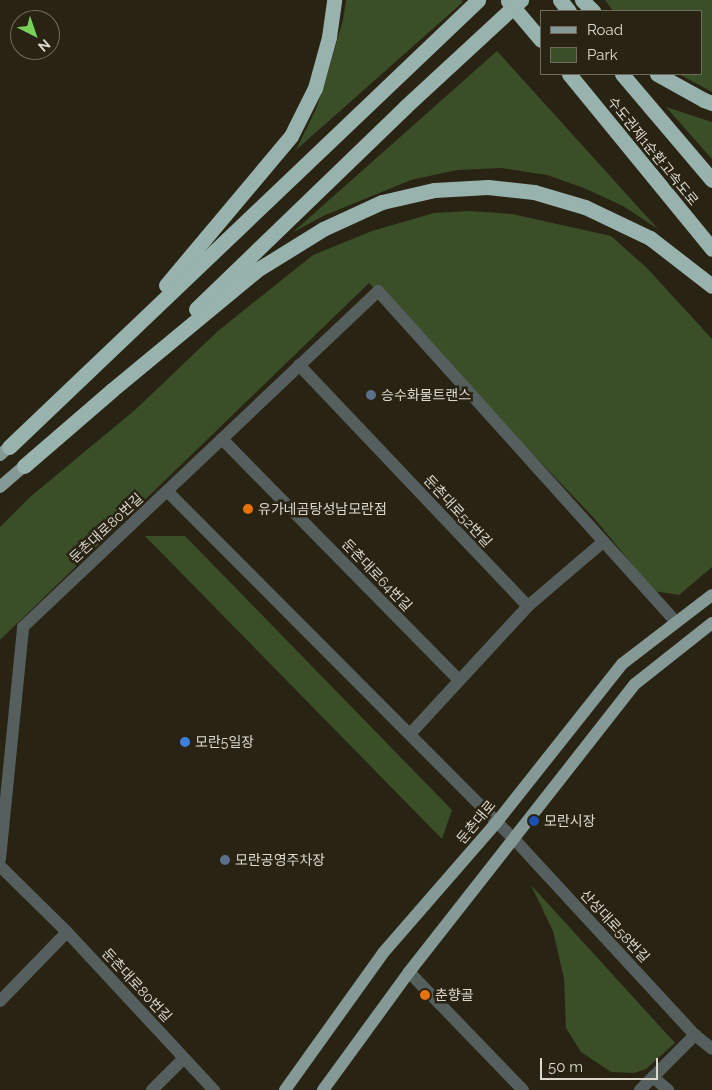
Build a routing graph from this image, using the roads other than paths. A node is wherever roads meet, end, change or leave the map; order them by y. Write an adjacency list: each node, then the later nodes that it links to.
1 (334, 0): 17 (highway)
2 (478, 0): 17 (highway)
3 (507, 0): 9 (highway)
4 (522, 0): 19 (highway)
5 (560, 0): 7 (highway)
6 (582, 0): 8 (highway)
7 (568, 10)
8 (592, 10)
9 (540, 39)
10 (570, 75): 15 (highway, 수도권제1순환고속도로)
11 (623, 75): 14 (highway, 수도권제1순환고속도로)
12 (659, 75): 13 (highway)
13 (712, 102)
14 (712, 180)
15 (712, 248)
16 (712, 286): 19 (highway)
17 (103, 360): 21 (highway)
18 (299, 365): 20 (street, 둔촌대로80번길); 25 (street, 둔촌대로80번길); 27 (street, 둔촌대로52번길)
19 (112, 390): 22 (highway)
20 (222, 439): 24 (street, 둔촌대로80번길); 30 (street, 둔촌대로64번길)
21 (5, 451)
22 (24, 466): 23 (main road)
23 (0, 487)
24 (168, 491): 31 (street); 34 (street, 둔촌대로80번길)
25 (603, 542): 27 (street); 28 (street)
26 (712, 595): 28 (main road, 둔촌대로)
27 (528, 606): 30 (street)
28 (676, 622): 32 (main road, 둔촌대로)
29 (712, 623): 33 (main road)
30 (459, 680): 31 (street)
31 (410, 734): 32 (street)
32 (496, 823): 33 (street, 산성대로58번길); 46 (main road, 둔촌대로)
33 (514, 839): 37 (main road); 39 (street, 산성대로58번길)
34 (0, 859)
35 (0, 866): 36 (street, 둔촌대로80번길)
36 (67, 932): 38 (street); 41 (street, 둔촌대로80번길)
37 (409, 972): 43 (street); 47 (main road)
38 (0, 1001)
39 (695, 1035): 40 (street, 산성대로58번길); 42 (street)
40 (712, 1049)
41 (184, 1058): 44 (street); 45 (street, 둔촌대로80번길)
42 (653, 1078): 48 (street); 49 (street)
43 (517, 1088)
44 (152, 1090)
45 (214, 1090)
46 (285, 1090)
47 (323, 1090)
48 (640, 1090)
49 (668, 1090)

